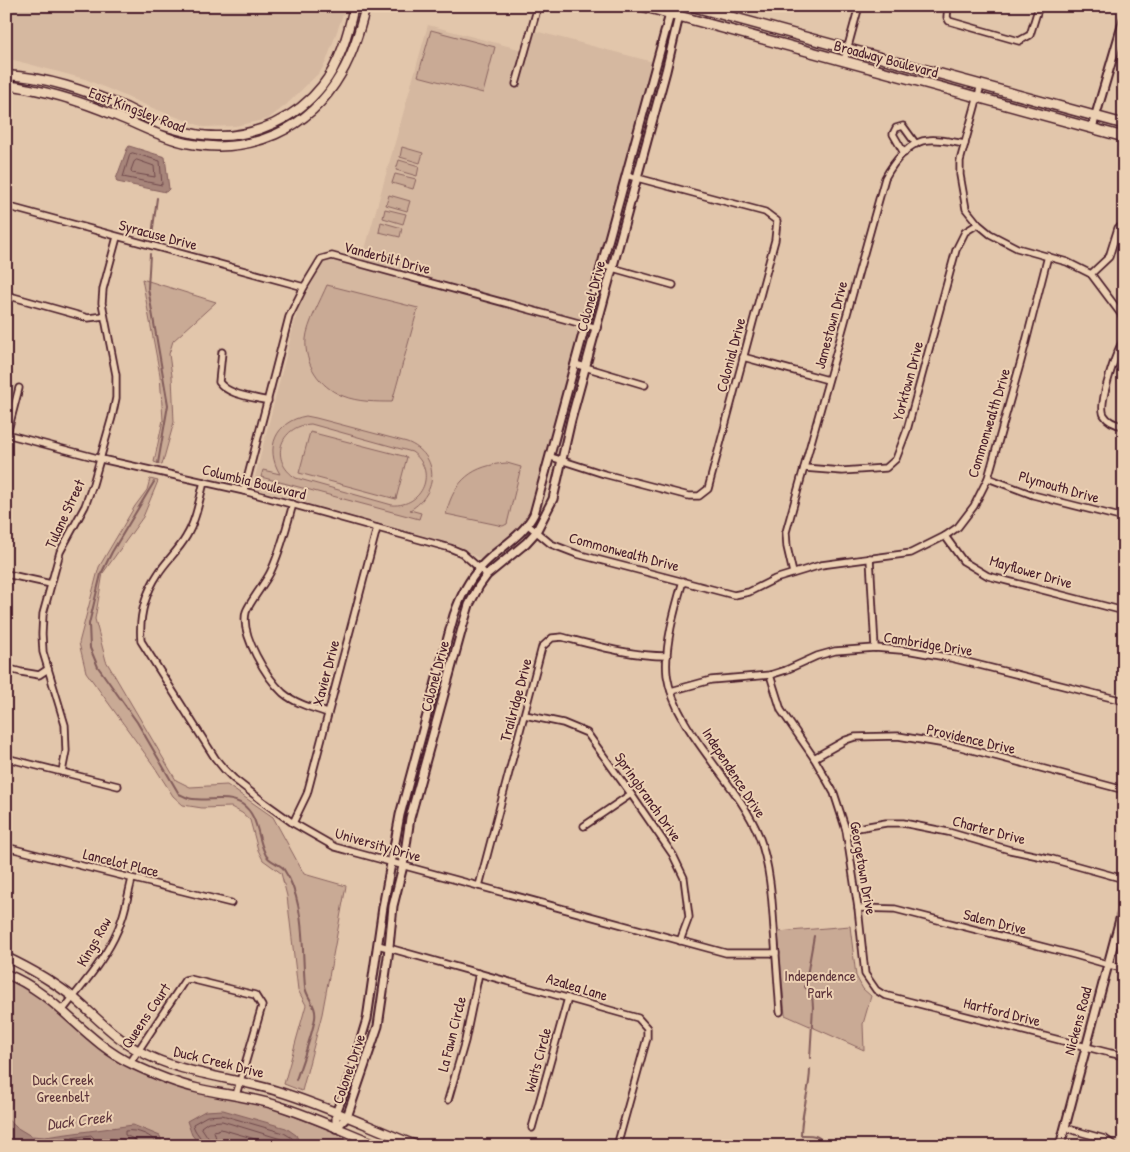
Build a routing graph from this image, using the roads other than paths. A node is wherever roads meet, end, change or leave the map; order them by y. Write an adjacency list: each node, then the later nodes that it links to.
1 (354, 6): 16 (main road, East Kingsley Road)
2 (366, 6): 18 (main road, East Kingsley Road)
3 (538, 6): 17 (street)
4 (642, 6): 9 (main road, Broadway Boulevard)
5 (691, 6): 12 (main road, Broadway Boulevard)
6 (859, 6): 14 (street)
7 (948, 6): 8 (street)
8 (1038, 6)
9 (675, 9): 10 (main road, Broadway Boulevard); 28 (street, Colonel Drive)
10 (679, 16): 13 (main road, Broadway Boulevard); 29 (street, Colonel Drive)
11 (1124, 19): 21 (street)
12 (762, 26): 13 (main road); 14 (main road, Broadway Boulevard)
13 (758, 38): 15 (main road, Broadway Boulevard)
14 (847, 49): 15 (street); 19 (main road, Broadway Boulevard)
15 (844, 61): 20 (main road, Broadway Boulevard)
16 (6, 75)
17 (516, 84)
18 (6, 85)
19 (981, 85): 20 (street); 21 (main road, Broadway Boulevard)
20 (978, 98): 23 (main road, Broadway Boulevard); 26 (street)
21 (1095, 116): 22 (main road, Broadway Boulevard); 23 (street)
22 (1124, 124)
23 (1092, 128): 24 (main road, Broadway Boulevard)
24 (1124, 137)
25 (916, 144): 26 (street, Jamestown Drive); 27 (street, Jamestown Drive); 27 (street)
26 (965, 144): 31 (street)
27 (904, 153): 50 (street, Jamestown Drive)
28 (626, 175): 29 (street, Colonial Drive); 35 (street, Colonel Drive)
29 (636, 178): 36 (street, Colonel Drive); 47 (street, Colonial Drive)
30 (6, 206): 33 (street, Syracuse Drive)
31 (978, 224): 34 (street); 59 (street, Yorktown Drive)
32 (1118, 228): 37 (street)
33 (117, 237): 39 (street, Syracuse Drive); 41 (street, Tulane Street)
34 (1048, 256): 37 (street); 60 (street, Commonwealth Drive)
35 (602, 265): 36 (street); 43 (street, Colonel Drive)
36 (613, 268): 38 (street); 44 (street, Colonel Drive)
37 (1091, 274): 42 (street)
38 (673, 285)
39 (304, 287): 43 (street, Vanderbilt Drive); 53 (street, Vanderbilt Drive)
40 (6, 296): 41 (street)
41 (104, 316): 57 (street, Tulane Street)
42 (1124, 318)
43 (585, 324): 44 (street, Vanderbilt Drive); 48 (street, Colonel Drive)
44 (597, 328): 49 (street, Colonel Drive)
45 (1124, 340): 54 (street)
46 (222, 352): 53 (street)
47 (744, 357): 50 (street); 58 (street, Colonial Drive)
48 (575, 364): 49 (street); 56 (street, Colonel Drive)
49 (586, 367): 51 (street); 58 (street, Colonel Drive)
50 (828, 380): 59 (street, Jamestown Drive)
51 (645, 385)
52 (19, 388): 55 (street)
53 (268, 401): 62 (street, Vanderbilt Drive)
54 (1124, 426)
55 (6, 434): 57 (street, Columbia Boulevard)
56 (551, 457): 58 (street, Colonial Drive); 65 (street, Colonel Drive)
57 (101, 459): 61 (street, Columbia Boulevard); 75 (street, Tulane Street)
58 (563, 460): 67 (street, Colonel Drive)
59 (804, 468): 71 (street, Jamestown Drive)
60 (988, 478): 64 (street, Plymouth Drive); 68 (street, Commonwealth Drive)
61 (204, 482): 62 (street, Columbia Boulevard); 92 (street, University Drive)
62 (244, 491): 63 (street, Columbia Boulevard)
63 (293, 504): 66 (street, Columbia Boulevard); 84 (street)
64 (1124, 518)
65 (528, 526): 67 (street, Commonwealth Drive); 70 (street, Colonel Drive)
66 (377, 528): 70 (street, Columbia Boulevard); 84 (street, Xavier Drive)
67 (536, 532): 73 (street, Colonel Drive); 74 (street, Commonwealth Drive)
68 (945, 536): 69 (street, Commonwealth Drive); 76 (street, Mayflower Drive)
69 (870, 558): 71 (street, Commonwealth Drive); 77 (street)
70 (480, 568): 73 (street, Columbia Boulevard); 96 (street, Colonel Drive)
71 (793, 573): 74 (street, Commonwealth Drive)
72 (6, 574): 75 (street)
73 (487, 575): 97 (street, Colonel Drive)
74 (683, 581): 78 (street, Independence Drive)
75 (51, 584): 80 (street, Tulane Street)
76 (1124, 611)
77 (875, 648): 81 (street, Cambridge Drive); 83 (street, Cambridge Drive)
78 (667, 656): 82 (street, Independence Drive); 85 (street, Trailridge Drive)
79 (6, 668): 80 (street)
80 (48, 669): 88 (street, Tulane Street)
81 (770, 674): 82 (street, Cambridge Drive); 87 (street, Georgetown Drive)
82 (671, 692): 107 (street, Independence Drive)
83 (1124, 701)
84 (328, 713): 92 (street, Xavier Drive)
85 (525, 715): 91 (street, Springbranch Drive); 100 (street, Trailridge Drive)
86 (6, 758): 88 (street)
87 (814, 758): 90 (street, Providence Drive); 94 (street, Georgetown Drive)
88 (62, 772): 89 (street)
89 (118, 786)
90 (1124, 790)
91 (631, 794): 93 (street); 104 (street, Springbranch Drive)
92 (293, 823): 96 (street, University Drive)
93 (584, 826)
94 (846, 830): 99 (street, Charter Drive); 103 (street, Georgetown Drive)
95 (6, 847): 98 (street, Lancelot Place)
96 (391, 863): 97 (street, University Drive); 105 (street, Colonel Drive)
97 (403, 866): 100 (street, University Drive); 106 (street, Colonel Drive)
98 (132, 879): 101 (street, Lancelot Place); 114 (street, Kings Row)
99 (1124, 880)
100 (479, 886): 104 (street, University Drive)
101 (231, 903)
102 (1124, 904): 109 (street, Nickens Road)
103 (858, 908): 109 (street, Salem Drive); 113 (street, Georgetown Drive)
104 (680, 941): 107 (street, University Drive)
105 (378, 945): 106 (street, Azalea Lane); 125 (street, Colonel Drive)
106 (389, 948): 111 (street, Azalea Lane); 126 (street, Colonel Drive)
107 (776, 953): 117 (street, Independence Drive)
108 (6, 957): 114 (main road, Duck Creek Drive)
109 (1108, 964): 110 (street, Salem Drive); 118 (street, Nickens Road)
110 (1124, 970)
111 (479, 973): 115 (street, Azalea Lane); 124 (street, La Fawn Circle)
112 (6, 974): 116 (main road, Duck Creek Drive)
113 (876, 990): 118 (street, Hartford Drive)
114 (73, 997): 116 (street, Kings Row); 119 (main road, Duck Creek Drive)
115 (568, 998): 128 (street, Waits Circle); 132 (street, Azalea Lane)
116 (63, 1010): 121 (main road, Duck Creek Drive)
117 (780, 1012)
118 (1086, 1047): 120 (street, Hartford Drive); 129 (street, Nickens Road)
119 (138, 1050): 121 (street, Queens Court); 122 (main road, Duck Creek Drive); 122 (street, Queens Court)
120 (1124, 1056)
121 (130, 1063): 123 (main road, Duck Creek Drive)
122 (240, 1080): 123 (street, Queens Court); 125 (main road, Duck Creek Drive)
123 (236, 1095): 127 (main road, Duck Creek Drive)
124 (448, 1100)
125 (336, 1113): 126 (main road, Duck Creek Drive); 127 (street, Colonel Drive)
126 (347, 1116): 127 (street, Colonel Drive); 131 (main road, Duck Creek Drive)
127 (336, 1128): 130 (main road, Duck Creek Drive)
128 (532, 1128)
129 (1065, 1128): 133 (street, Nickens Road); 134 (street)
130 (381, 1146)
131 (418, 1146)
132 (617, 1146)
133 (1060, 1146)
134 (1115, 1146)

